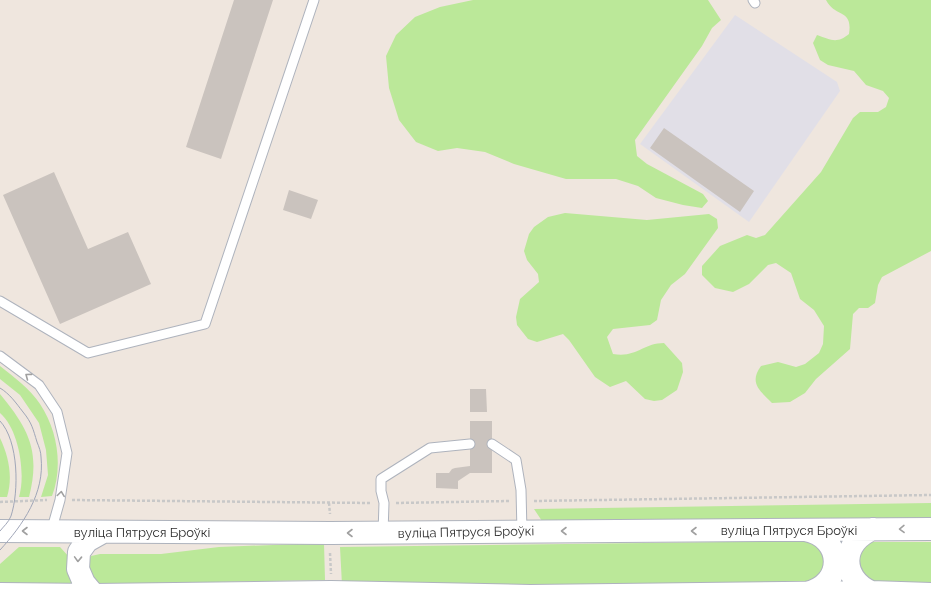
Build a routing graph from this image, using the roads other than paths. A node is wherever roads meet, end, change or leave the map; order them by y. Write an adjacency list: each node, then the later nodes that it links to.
1 (314, 0): 2 (lane)
2 (0, 301)
3 (0, 356): 10 (lane, one-way to 3)
4 (470, 444): 13 (lane)
5 (492, 444): 12 (lane)
6 (931, 529): 8 (main road, вуліца Пятруся Броўкі, one-way to 8)
7 (805, 530): 8 (main road, вуліца Пятруся Броўкі); 12 (main road, вуліца Пятруся Броўкі, one-way to 12); 15 (main road)
8 (873, 530): 14 (main road)
9 (0, 531): 10 (main road, вуліца Пятруся Броўкі, one-way to 9)
10 (51, 532): 11 (main road, вуліца Пятруся Броўкі)
11 (103, 532): 13 (main road, вуліца Пятруся Броўкі, one-way to 11); 18 (main road, one-way to 18)
12 (522, 532): 13 (main road, вуліца Пятруся Броўкі)
13 (383, 533)
14 (871, 592): 15 (main road); 17 (main road)
15 (805, 593): 19 (main road)
16 (0, 594): 18 (main road)
17 (931, 594)
18 (94, 595): 19 (main road)
19 (376, 595)

